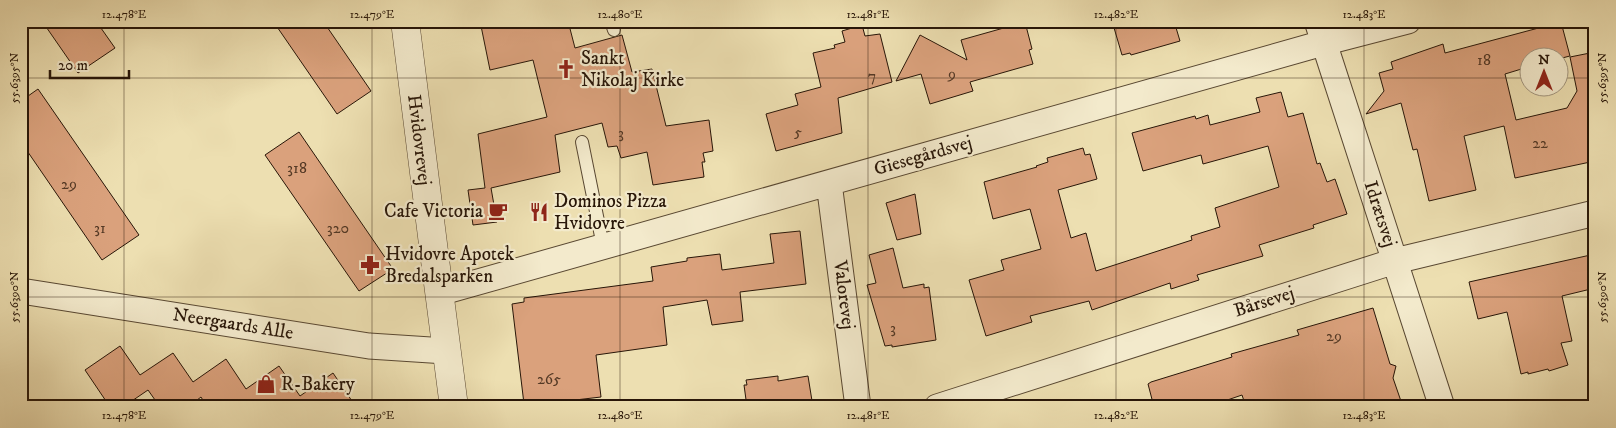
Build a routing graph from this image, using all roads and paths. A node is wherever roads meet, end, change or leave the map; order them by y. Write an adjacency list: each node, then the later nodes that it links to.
1 (406, 21): 10 (street, Hvidovrevej)
2 (1408, 21): 3 (street, Giesegårdsvej)
3 (1320, 32): 5 (street, Giesegårdsvej); 8 (street, Idrætsvej)
4 (582, 142): 7 (lane)
5 (829, 183): 7 (street, Giesegårdsvej); 13 (street, Valorevej)
6 (1595, 213): 8 (street, Bårsevej)
7 (603, 246): 10 (street, Giesegårdsvej)
8 (1395, 261): 14 (street, Bårsevej); 15 (street, Idrætsvej)
9 (21, 290): 11 (street, Neergaards Alle)
10 (439, 293): 11 (street, Hvidovrevej)
11 (446, 350): 12 (street, Hvidovrevej)
12 (454, 407)
13 (858, 407)
14 (938, 407)
15 (1442, 407)

